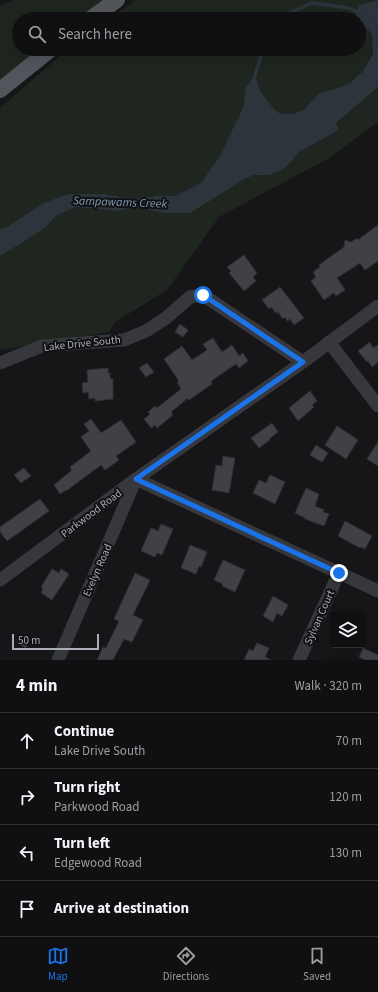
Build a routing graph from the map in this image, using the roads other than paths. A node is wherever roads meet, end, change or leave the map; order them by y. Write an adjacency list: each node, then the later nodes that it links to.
1 (117, 0): 2 (main road)
2 (100, 12)
3 (41, 56): 4 (main road)
4 (0, 90)
5 (378, 306): 6 (street, Parkwood Road)
6 (329, 342): 7 (street, Parkwood Road); 9 (street)
7 (303, 362): 8 (street, Lake Drive South); 10 (street, Parkwood Road)
8 (0, 363)
9 (378, 406)
10 (136, 479): 11 (street); 12 (street, Parkwood Road); 14 (street, Evelyn Road)
11 (339, 573): 13 (street); 15 (street, Sylvan Court)
12 (0, 580)
13 (378, 591)
14 (58, 660)
15 (299, 660)

